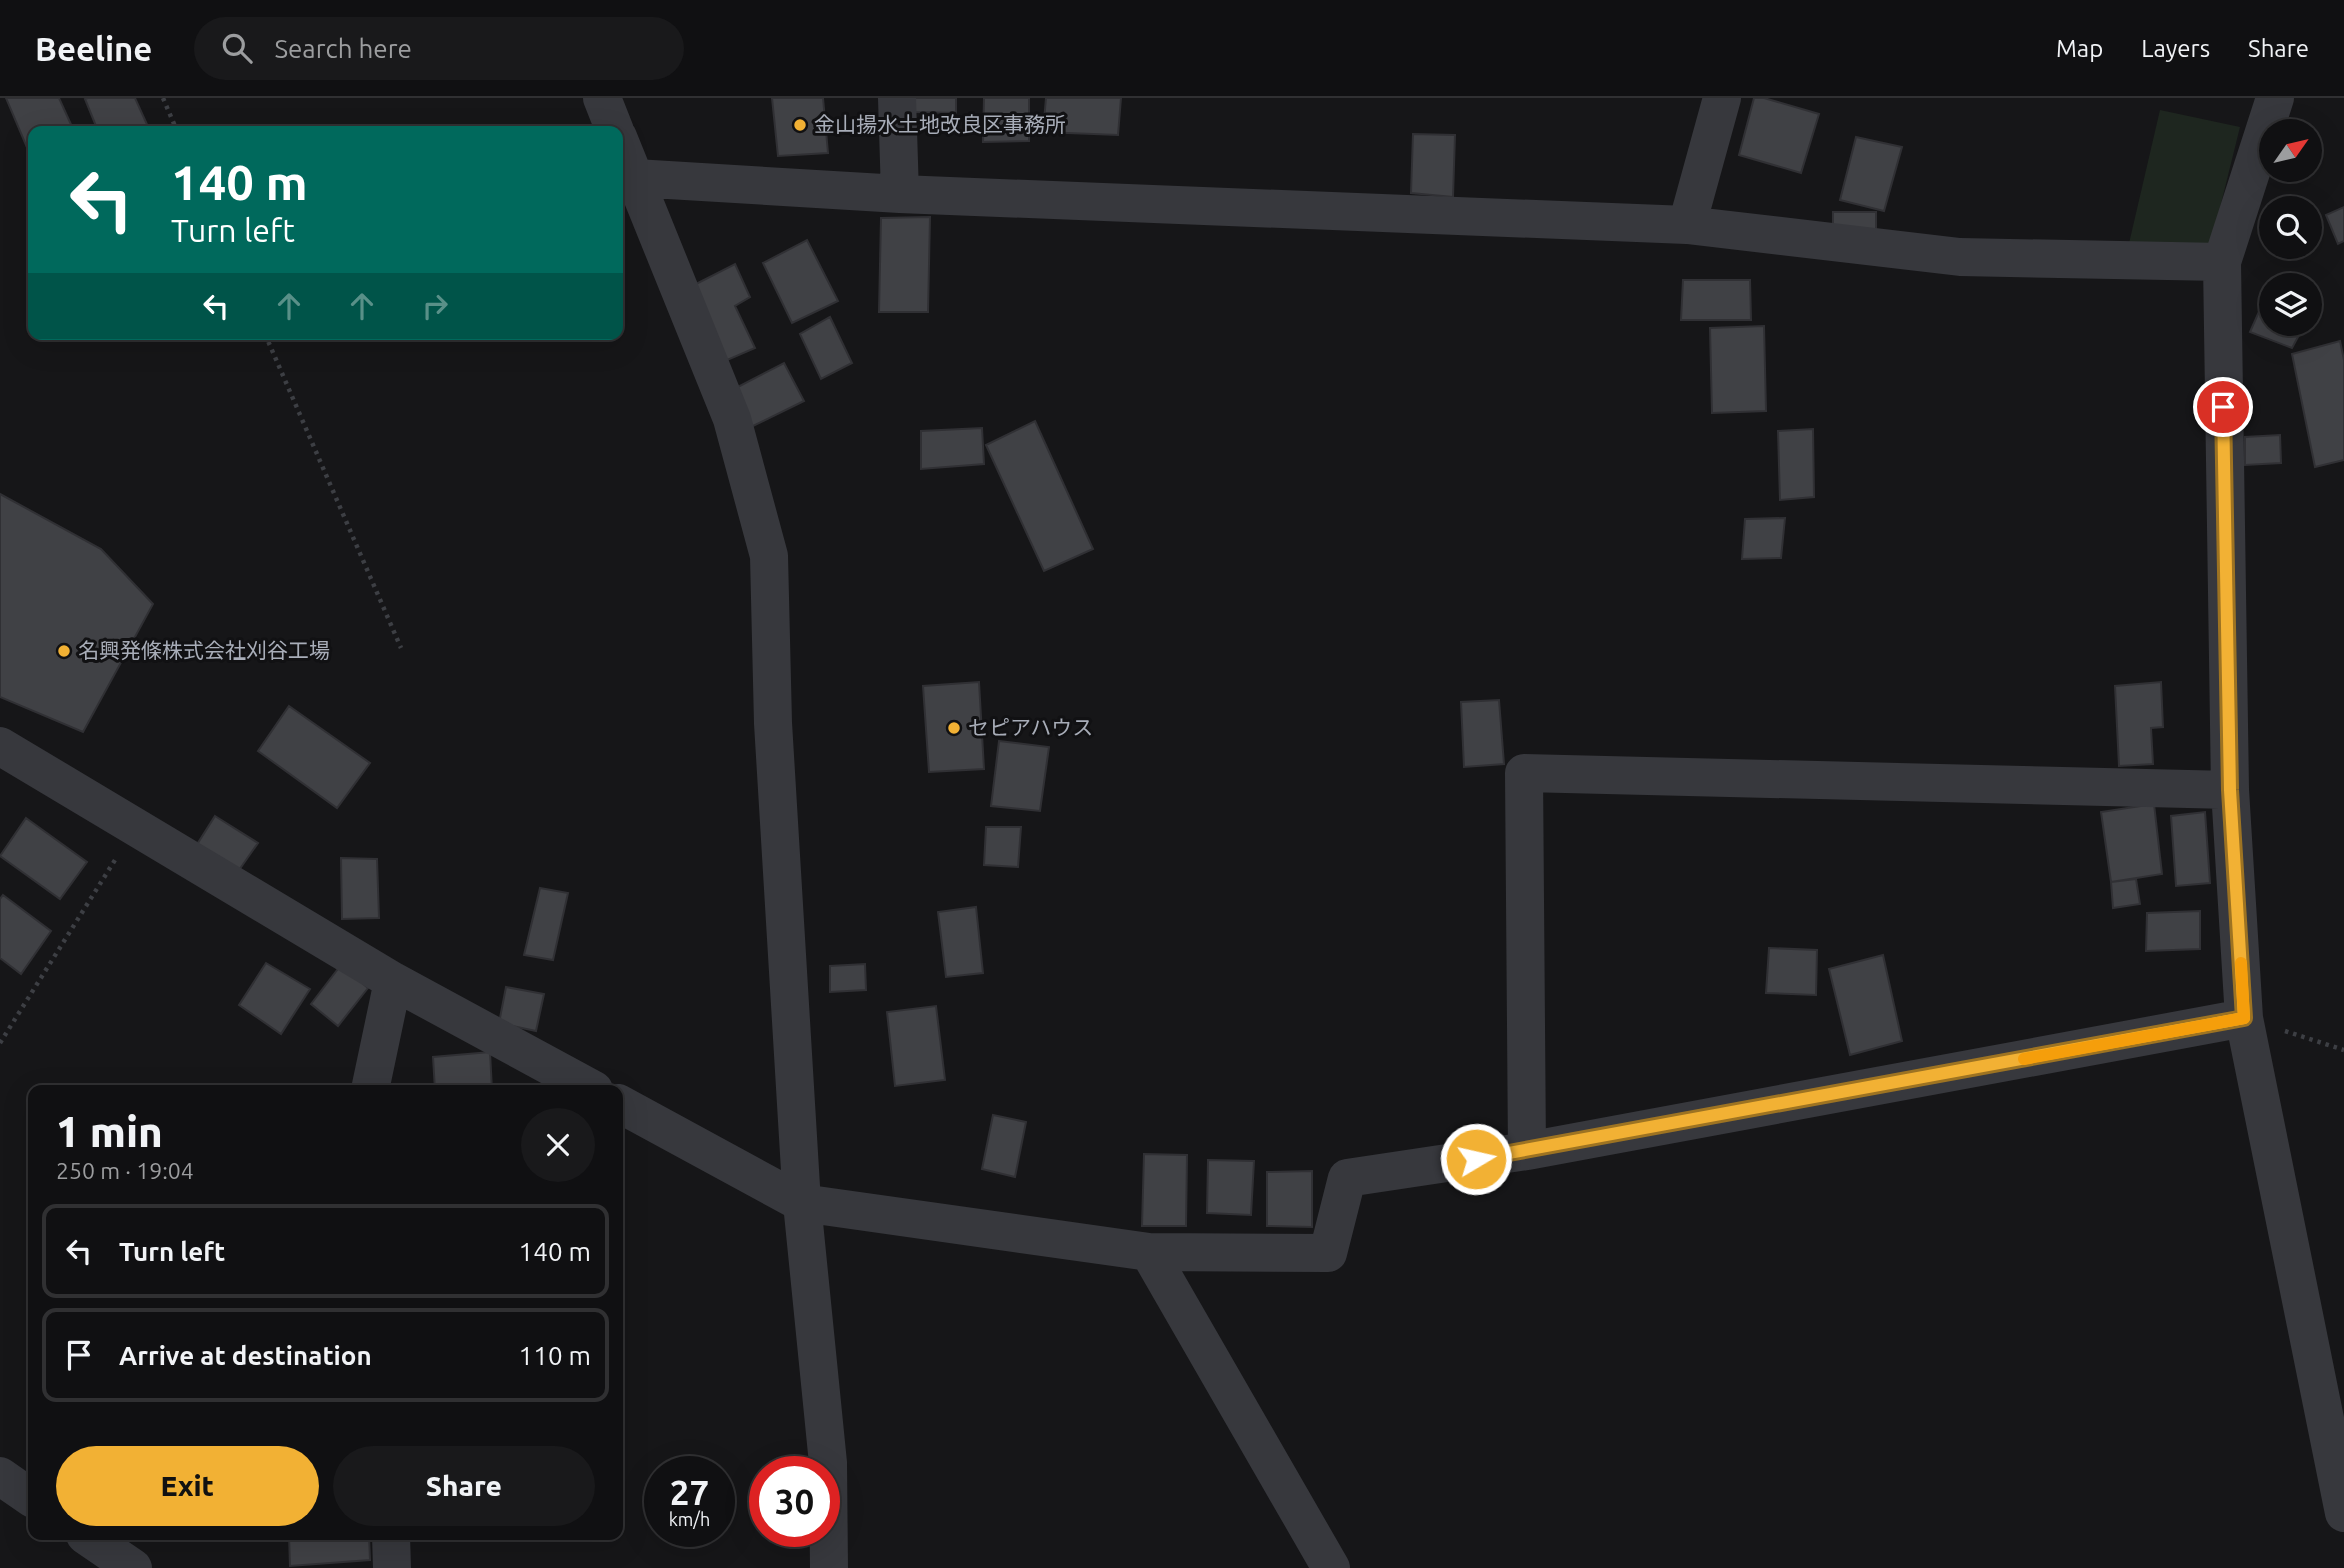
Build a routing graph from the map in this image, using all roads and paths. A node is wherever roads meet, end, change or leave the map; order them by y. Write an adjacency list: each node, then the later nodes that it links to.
1 (163, 98): 6 (path)
2 (602, 98): 7 (street)
3 (897, 98): 10 (street)
4 (1721, 98): 11 (street)
5 (2274, 98): 12 (street)
6 (175, 126)
7 (613, 126)
8 (623, 149): 9 (street)
9 (635, 178): 10 (street); 26 (street)
10 (900, 194): 11 (street)
11 (1687, 225): 12 (street)
12 (2222, 262): 16 (street)
13 (268, 340): 14 (path)
14 (401, 648)
15 (0, 746): 17 (street)
16 (2230, 790): 19 (street); 25 (street)
17 (135, 827): 18 (street); 20 (path)
18 (393, 981): 22 (street); 23 (street)
19 (2244, 1018): 21 (path); 25 (street); 30 (street)
20 (0, 1043)
21 (2344, 1050)
22 (371, 1085)
23 (585, 1085)
24 (623, 1106): 26 (street)
25 (1527, 1151): 27 (street)
26 (802, 1203): 27 (street); 35 (street)
27 (1149, 1252): 36 (street)
28 (0, 1476): 29 (street)
29 (28, 1496)
30 (2344, 1513)
31 (92, 1540): 33 (street)
32 (391, 1540): 34 (street)
33 (133, 1568)
34 (392, 1568)
35 (829, 1568)
36 (1331, 1568)

